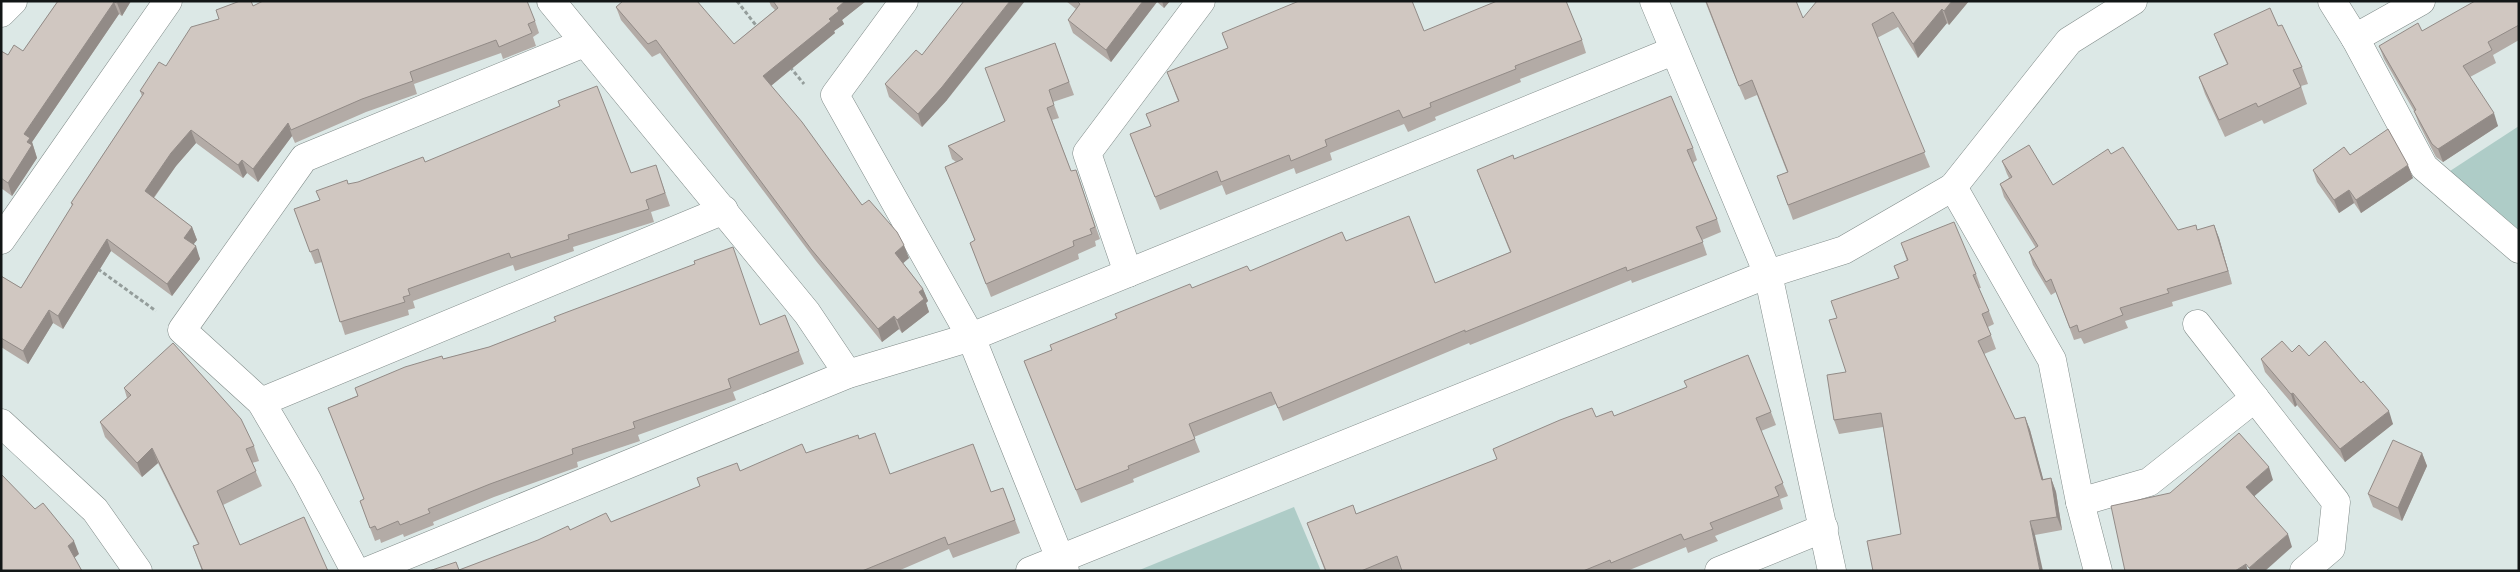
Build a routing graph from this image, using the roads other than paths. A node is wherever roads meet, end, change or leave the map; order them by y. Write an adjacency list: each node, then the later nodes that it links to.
1 (13, 1): 10 (street)
2 (168, 1): 16 (street)
3 (550, 1): 12 (street)
4 (904, 1): 21 (street)
5 (1202, 1): 18 (street)
6 (1654, 1): 13 (street)
7 (2133, 1): 14 (street)
8 (2332, 1): 11 (street)
9 (2421, 1): 11 (street)
10 (1, 13)
11 (2355, 38): 17 (street)
12 (584, 43): 15 (street); 24 (street)
13 (1673, 51): 18 (street); 19 (street)
14 (1953, 187): 19 (street); 26 (street)
15 (724, 210): 22 (street); 24 (street)
16 (1, 240)
17 (2519, 250)
18 (1128, 273): 21 (street)
19 (1768, 274): 27 (street); 28 (street)
20 (2197, 324): 23 (street)
21 (970, 337): 22 (street); 28 (street)
22 (848, 374): 31 (street)
23 (2255, 398): 26 (street); 36 (street)
24 (261, 402): 30 (street)
25 (1, 423): 29 (street)
26 (2080, 502): 35 (street)
27 (1824, 528): 33 (street); 34 (street)
28 (1062, 565): 32 (street)
29 (138, 571)
30 (355, 571)
31 (368, 571)
32 (1030, 571)
33 (1719, 571)
34 (1832, 571)
35 (2098, 571)
36 (2304, 571)

